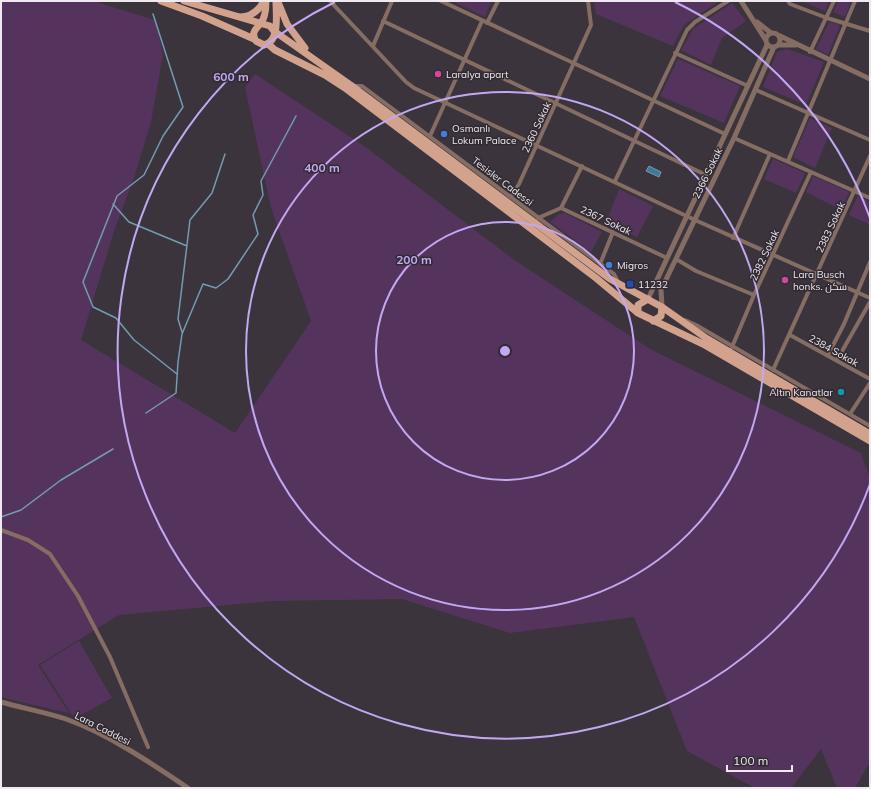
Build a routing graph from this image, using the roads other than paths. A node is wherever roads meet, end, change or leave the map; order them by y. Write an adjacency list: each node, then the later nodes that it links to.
1 (161, 1): 28 (main road)
2 (184, 1): 15 (main road)
3 (265, 1): 16 (main road); 23 (main road)
4 (277, 1): 24 (main road); 40 (main road)
5 (330, 1): 33 (street)
6 (392, 1): 19 (street)
7 (441, 1): 18 (street)
8 (498, 1): 21 (street)
9 (588, 1): 39 (street, 2360 Sokak)
10 (728, 1): 36 (street)
11 (741, 1): 20 (street)
12 (788, 1): 17 (street)
13 (834, 1): 17 (street)
14 (854, 1): 22 (street)
15 (201, 4): 16 (main road)
16 (238, 16): 23 (main road)
17 (827, 18): 22 (street); 35 (street)
18 (482, 20): 21 (street); 37 (street)
19 (383, 21): 33 (street); 37 (street)
20 (754, 21): 26 (street); 29 (street)
21 (487, 23): 39 (street)
22 (845, 23): 25 (street); 38 (street)
23 (260, 24): 24 (main road); 28 (main road)
24 (274, 31): 30 (main road); 40 (main road)
25 (870, 31)
26 (771, 33): 27 (street); 29 (street)
27 (778, 35): 31 (street); 34 (street)
28 (254, 39): 30 (main road)
29 (765, 39): 32 (street)
30 (268, 44): 84 (main road)
31 (797, 44): 34 (street); 35 (street)
32 (767, 45): 34 (street); 43 (street, 2366 Sokak)
33 (372, 46): 46 (street)
34 (776, 46): 44 (street, 2366 Sokak)
35 (810, 52): 38 (street)
36 (675, 53): 43 (street); 45 (street)
37 (463, 60): 46 (street); 47 (street)
38 (830, 61): 41 (street); 48 (street)
39 (574, 63): 45 (street); 47 (street, 2360 Sokak)
40 (327, 68): 42 (main road)
41 (870, 79)
42 (352, 86): 50 (street, Tesisler Cadessi); 77 (main road)
43 (748, 86): 49 (street, 2366 Sokak)
44 (756, 90): 48 (street); 51 (street, 2366 Sokak)
45 (653, 100): 49 (street); 53 (street)
46 (444, 101): 50 (street); 54 (street)
47 (555, 104): 53 (street); 54 (street, 2360 Sokak)
48 (808, 113): 52 (street); 57 (street)
49 (725, 134): 60 (street, 2366 Sokak)
50 (430, 136): 63 (street, Tesisler Cadessi)
51 (734, 138): 55 (street); 68 (street, 2366 Sokak)
52 (870, 140)
53 (634, 141): 60 (street); 61 (street)
54 (536, 144): 58 (street); 63 (street, 2360 Sokak)
55 (770, 154): 57 (street); 70 (street)
56 (870, 156): 62 (street, 2383 Sokak)
57 (788, 161): 59 (street)
58 (582, 166): 61 (street); 65 (street)
59 (811, 172): 62 (street); 71 (street, 2382 Sokak)
60 (706, 175): 66 (street, 2366 Sokak)
61 (615, 181): 66 (street)
62 (855, 191): 64 (street); 76 (street, 2383 Sokak)
63 (511, 197): 67 (street, Tesisler Cadessi)
64 (870, 198)
65 (561, 208): 67 (street); 69 (street, 2367 Sokak)
66 (687, 216): 68 (street); 72 (street, 2366 Sokak)
67 (538, 218): 75 (street, Tesisler Cadessi)
68 (695, 220): 70 (street); 73 (street, 2366 Sokak)
69 (614, 232): 72 (street, 2367 Sokak); 75 (street)
70 (733, 238): 71 (street)
71 (773, 256): 76 (street); 79 (street, 2382 Sokak)
72 (667, 258): 81 (street, 2366 Sokak)
73 (676, 259): 79 (street); 83 (street, 2366 Sokak)
74 (870, 262): 78 (street)
75 (600, 264): 77 (street, Tesisler Cadessi)
76 (816, 275): 78 (street); 87 (street, 2383 Sokak)
77 (619, 284): 81 (main road)
78 (857, 293): 80 (street); 89 (street)
79 (754, 295): 88 (street, 2382 Sokak)
80 (870, 298)
81 (648, 299): 83 (main road); 84 (main road)
82 (870, 302): 90 (street)
83 (662, 307): 85 (main road); 86 (main road)
84 (638, 313): 86 (main road)
85 (674, 316): 88 (street); 96 (main road)
86 (653, 321): 97 (main road)
87 (790, 335): 89 (street, 2384 Sokak); 91 (street, 2383 Sokak)
88 (732, 347): 91 (street)
89 (828, 355): 90 (street, 2384 Sokak)
90 (837, 360): 92 (street, 2384 Sokak)
91 (773, 370): 94 (street)
92 (870, 379)
93 (870, 383): 94 (street)
94 (850, 414): 95 (street)
95 (870, 426)
96 (870, 434)
97 (870, 441)
98 (1, 530): 100 (street)
99 (1, 702): 101 (street, Lara Caddesi)
100 (148, 747)
101 (188, 788)

